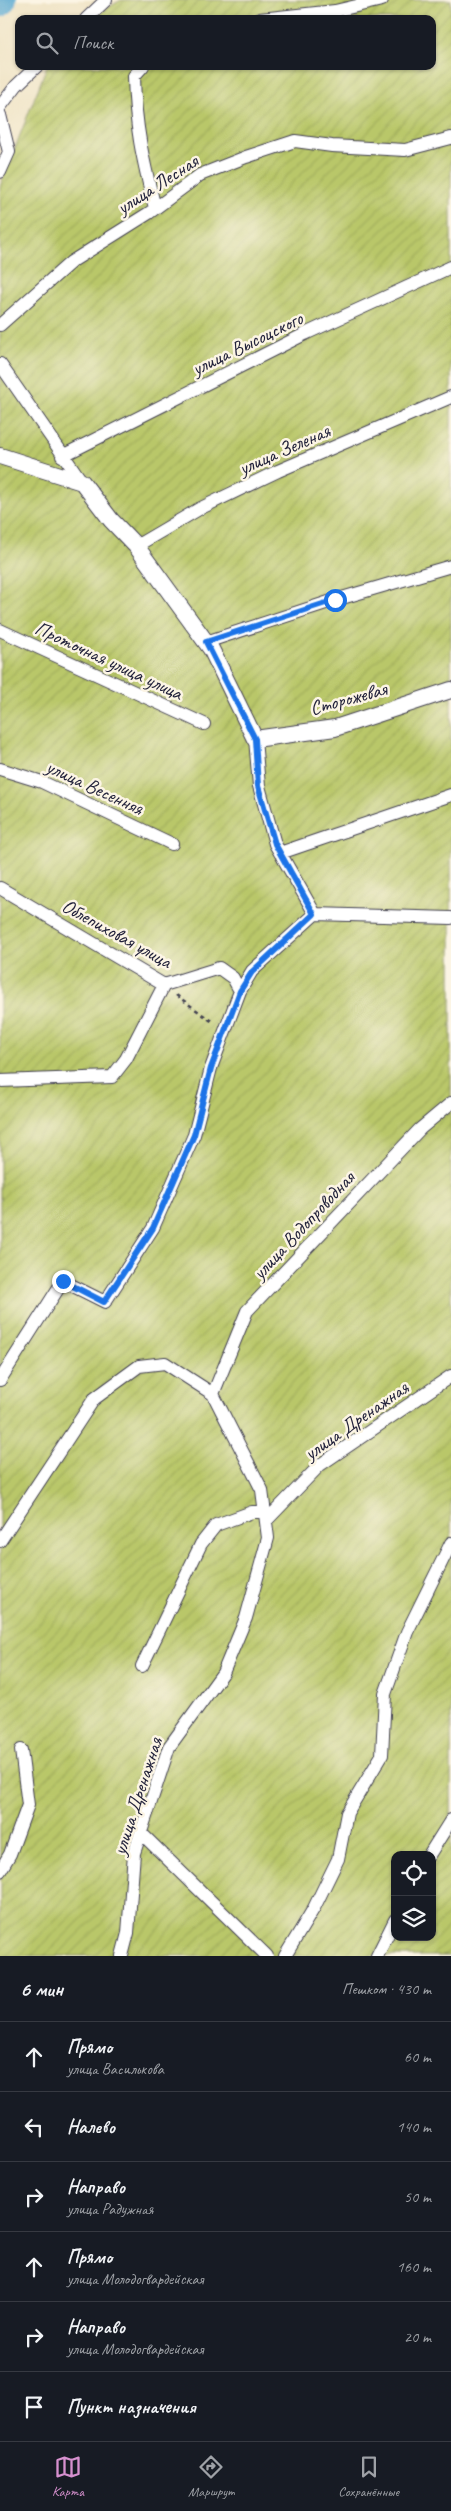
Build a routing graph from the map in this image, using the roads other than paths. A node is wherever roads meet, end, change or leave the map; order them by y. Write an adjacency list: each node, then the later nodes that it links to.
1 (106, 0): 3 (street)
2 (382, 0): 4 (street)
3 (90, 15)
4 (298, 15)
5 (32, 70): 7 (street)
6 (139, 70): 11 (street)
7 (0, 107)
8 (0, 115): 10 (street)
9 (451, 138): 11 (street, улица Лесная)
10 (0, 172)
11 (156, 208): 13 (street, улица Лесная)
12 (451, 267): 17 (street, улица Высоцского)
13 (0, 325)
14 (0, 364): 17 (street)
15 (451, 397): 19 (street, улица Зеленая)
16 (0, 456): 18 (street)
17 (62, 456): 18 (street)
18 (82, 482): 19 (street)
19 (136, 546): 22 (street)
20 (451, 566): 22 (street)
21 (0, 630): 24 (street, Проточная улица улица)
22 (206, 642): 25 (street)
23 (451, 690): 25 (street, Сторожевая)
24 (204, 724)
25 (255, 739): 29 (street)
26 (0, 769): 28 (street, улица Весенняя)
27 (451, 795): 29 (street)
28 (172, 844)
29 (280, 853): 31 (street)
30 (0, 888): 33 (street, Облепиховая улица)
31 (314, 914): 32 (street); 34 (street)
32 (451, 918)
33 (164, 985): 34 (street, Облепиховая улица); 35 (street)
34 (240, 991): 38 (street)
35 (0, 1081)
36 (451, 1103): 39 (street, улица Водопроводная)
37 (451, 1376): 40 (street, улица Дренажная)
38 (0, 1380)
39 (213, 1394): 40 (street, улица Дренажная); 41 (street)
40 (265, 1516): 43 (street); 46 (street, улица Дренажная)
41 (0, 1541)
42 (451, 1543): 52 (street)
43 (142, 1666)
44 (21, 1750): 48 (street)
45 (451, 1820): 47 (street)
46 (141, 1833): 50 (street, улица Дренажная); 51 (street)
47 (432, 1851)
48 (0, 1871)
49 (391, 1928): 53 (street)
50 (122, 1956)
51 (267, 1956)
52 (285, 1956)
53 (377, 1956)

